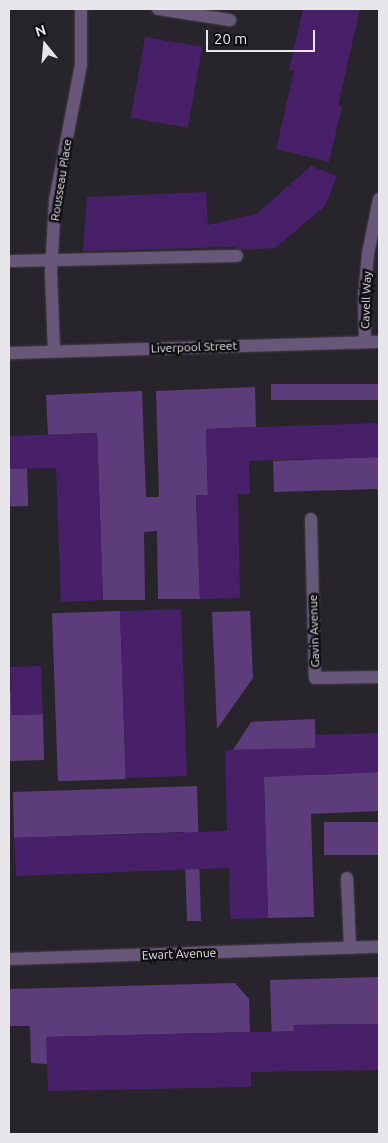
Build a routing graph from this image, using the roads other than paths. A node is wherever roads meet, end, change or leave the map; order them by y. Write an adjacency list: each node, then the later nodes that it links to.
1 (81, 9): 7 (street, Rousseau Place)
2 (158, 9): 3 (street)
3 (230, 20)
4 (379, 199): 8 (street, Cavell Way)
5 (238, 256): 7 (street)
6 (9, 260): 7 (street)
7 (52, 260): 10 (street, Rousseau Place)
8 (364, 342): 9 (street, Liverpool Street); 10 (street, Liverpool Street)
9 (379, 342)
10 (54, 352): 11 (street, Liverpool Street)
11 (9, 353)
12 (310, 519): 13 (street, Gavin Avenue)
13 (379, 677)
14 (347, 878): 16 (street)
15 (379, 947): 16 (street, Ewart Avenue)
16 (350, 948): 17 (street, Ewart Avenue)
17 (9, 959)

